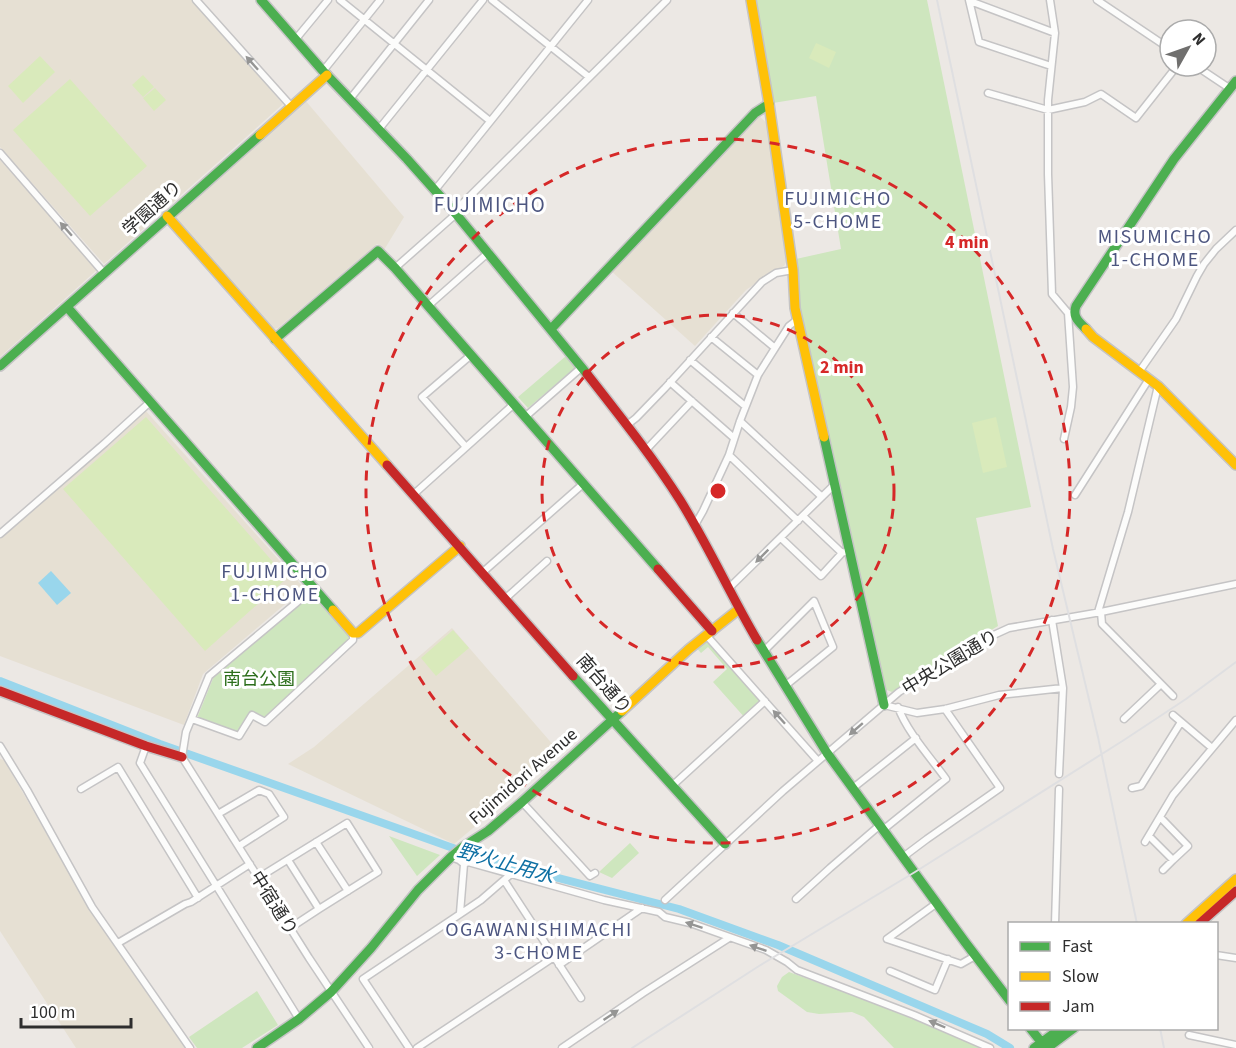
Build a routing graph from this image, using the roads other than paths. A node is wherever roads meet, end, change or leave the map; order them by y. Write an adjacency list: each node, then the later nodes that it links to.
1 (196, 0): 31 (street, one-way to 1)
2 (261, 0): 17 (street)
3 (328, 0): 17 (street)
4 (340, 0): 15 (street)
5 (380, 0): 15 (street)
6 (429, 0): 19 (street)
7 (483, 0): 22 (street)
8 (492, 0): 20 (street)
9 (588, 0): 20 (street)
10 (667, 0): 24 (street)
11 (751, 0): 30 (street)
12 (1050, 0): 16 (street)
13 (1097, 0): 18 (street)
14 (970, 1): 16 (street); 21 (street)
15 (364, 20): 19 (street); 23 (street)
16 (1055, 33): 21 (street)
17 (295, 40): 23 (street)
18 (1158, 41)
19 (394, 44): 22 (street); 29 (street)
20 (550, 47): 24 (street); 33 (street)
21 (1051, 66): 32 (street)
22 (427, 70): 33 (street); 34 (street)
23 (325, 73): 29 (street); 31 (street, 学園通り)
24 (589, 77): 37 (street)
25 (1218, 77): 27 (street)
26 (1167, 78): 32 (street)
27 (1233, 85): 47 (street)
28 (988, 93): 32 (street)
29 (350, 99): 34 (street)
30 (769, 104): 42 (street); 49 (street)
31 (291, 106): 38 (street, 学園通り)
32 (1048, 110): 47 (street)
33 (490, 121): 36 (street)
34 (379, 129): 36 (street)
35 (0, 153): 43 (street, one-way to 35)
36 (435, 190): 37 (street)
37 (456, 214): 40 (street); 41 (street)
38 (167, 216): 43 (street, 学園通り); 51 (street, 南台通り)
39 (1236, 230): 57 (street)
40 (489, 252): 44 (street); 49 (street)
41 (394, 268): 44 (street); 51 (street)
42 (793, 270): 46 (street); 48 (street)
43 (104, 273): 45 (street, 学園通り)
44 (428, 306): 53 (street)
45 (67, 307): 55 (street, 学園通り); 63 (street)
46 (734, 313): 50 (street); 52 (street)
47 (1071, 314): 57 (street); 70 (street)
48 (798, 319): 52 (street); 76 (street)
49 (552, 329): 56 (street)
50 (711, 337): 54 (street); 58 (street)
51 (275, 339): 77 (street, 南台通り)
52 (775, 348): 58 (street)
53 (471, 355): 64 (street); 71 (street)
54 (690, 360): 60 (street); 65 (street)
55 (0, 366)
56 (582, 367): 66 (street); 68 (street)
57 (1139, 372): 59 (street)
58 (758, 375): 65 (street)
59 (1149, 380): 61 (street); 78 (street)
60 (670, 382): 62 (street); 68 (street)
61 (1158, 386): 74 (street); 93 (street)
62 (692, 401): 69 (street); 72 (street)
63 (150, 402): 82 (street); 89 (street)
64 (514, 405): 66 (street); 71 (street)
65 (746, 406): 67 (street)
66 (525, 417): 75 (street)
67 (740, 421): 69 (street); 79 (street)
68 (627, 426): 72 (street)
69 (734, 438): 73 (street)
70 (1064, 439)
71 (466, 447): 77 (street)
72 (645, 451): 81 (street)
73 (729, 455): 80 (street); 81 (street)
74 (1236, 465)
75 (583, 484): 87 (street); 96 (street)
76 (834, 485): 79 (street); 85 (street)
77 (414, 494): 84 (street, 南台通り)
78 (1075, 495)
79 (822, 497): 80 (street)
80 (800, 518): 83 (street); 85 (street)
81 (695, 525): 90 (street)
82 (0, 534)
83 (781, 538): 85 (street); 90 (street, one-way to 90)
84 (460, 546): 87 (street, 南台通り); 95 (street)
85 (845, 552): 104 (street)
86 (547, 561): 91 (street)
87 (483, 572): 91 (street, 南台通り)
88 (1236, 584): 93 (street, 中央公園通り)
89 (314, 588): 95 (street); 108 (street)
90 (729, 589): 92 (street)
91 (506, 598): 110 (street, 南台通り)
92 (739, 609): 96 (street, Fujimidori Avenue); 97 (street)
93 (1099, 612): 94 (street, 中央公園通り); 98 (street)
94 (1052, 620): 100 (street); 104 (street, 中央公園通り)
95 (353, 633): 108 (street)
96 (709, 634): 103 (street); 110 (street, Fujimidori Avenue)
97 (764, 651): 99 (street); 99 (street)
98 (1161, 684): 102 (street); 109 (street)
99 (784, 686): 118 (street)
100 (1063, 688): 106 (street); 120 (street)
101 (0, 691): 114 (street)
102 (1173, 696)
103 (765, 701): 119 (street, one-way to 103); 121 (street)
104 (884, 705): 105 (street); 118 (street, 中央公園通り, one-way to 118)
105 (898, 707): 106 (street); 113 (street)
106 (945, 709): 134 (street)
107 (1173, 715): 112 (street)
108 (192, 719): 117 (street)
109 (1124, 719)
110 (612, 720): 121 (street, 南台通り); 126 (street, Fujimidori Avenue)
111 (1236, 720): 115 (street)
112 (1181, 722): 115 (street); 123 (street)
113 (916, 738): 122 (street); 129 (street)
114 (146, 746): 117 (street); 145 (street)
115 (1212, 748): 128 (street)
116 (1, 751): 160 (street)
117 (182, 752): 127 (street, 中宿通り)
118 (828, 753): 119 (street, 中央公園通り); 122 (street)
119 (818, 760): 131 (street, 中央公園通り)
120 (1059, 774)
121 (672, 786): 131 (street, 南台通り)
122 (853, 788): 129 (street)
123 (1132, 788)
124 (81, 789): 148 (street)
125 (1059, 789): 155 (street)
126 (522, 802): 133 (street, Fujimidori Avenue); 140 (street)
127 (218, 814): 132 (street, 中宿通り); 132 (street)
128 (1160, 817): 136 (street); 136 (street)
129 (882, 827): 134 (street); 149 (street)
130 (316, 842): 135 (street); 146 (street); 146 (street)
131 (724, 844): 150 (street, 中央公園通り)
132 (239, 846): 137 (street, 中宿通り)
133 (453, 856): 138 (street); 168 (street, Fujimidori Avenue)
134 (903, 857): 151 (street)
135 (288, 860): 142 (street); 153 (street)
136 (1173, 860): 139 (street)
137 (250, 864): 142 (street, 中宿通り); 145 (street)
138 (464, 864): 141 (street); 154 (street)
139 (1163, 870)
140 (595, 873)
141 (511, 874): 144 (street); 152 (street)
142 (258, 878): 158 (street, 中宿通り)
143 (1236, 879): 156 (street)
144 (504, 880): 154 (street); 163 (street)
145 (217, 886): 148 (street); 171 (street)
146 (348, 891): 153 (street)
147 (1236, 891): 157 (street)
148 (198, 898): 160 (street)
149 (796, 899)
150 (665, 900)
151 (937, 903): 162 (street); 165 (street)
152 (642, 908): 159 (street, one-way to 152); 166 (street)
153 (319, 909): 158 (street)
154 (460, 913): 181 (street)
155 (1055, 922)
156 (1188, 922)
157 (1201, 922)
158 (290, 928): 168 (street, 中宿通り)
159 (729, 938): 183 (street, one-way to 159); 184 (street, one-way to 159)
160 (118, 943): 179 (street)
161 (1218, 955): 164 (street)
162 (975, 956): 165 (street); 170 (street)
163 (554, 957): 166 (street); 182 (street)
164 (1236, 958)
165 (948, 960): 167 (street)
166 (559, 965): 169 (street)
167 (890, 971)
168 (331, 992): 171 (street, Fujimidori Avenue); 180 (street, 中宿通り)
169 (581, 998)
170 (1008, 998)
171 (299, 1019): 178 (street, Fujimidori Avenue)
172 (1031, 1030): 176 (street)
173 (1059, 1030): 176 (street)
174 (1072, 1030): 176 (street)
175 (1189, 1035): 177 (street)
176 (1046, 1042)
177 (1236, 1045)
178 (262, 1047)
179 (190, 1048)
180 (369, 1048)
181 (409, 1048)
182 (417, 1048)
183 (562, 1048)
184 (990, 1048)

